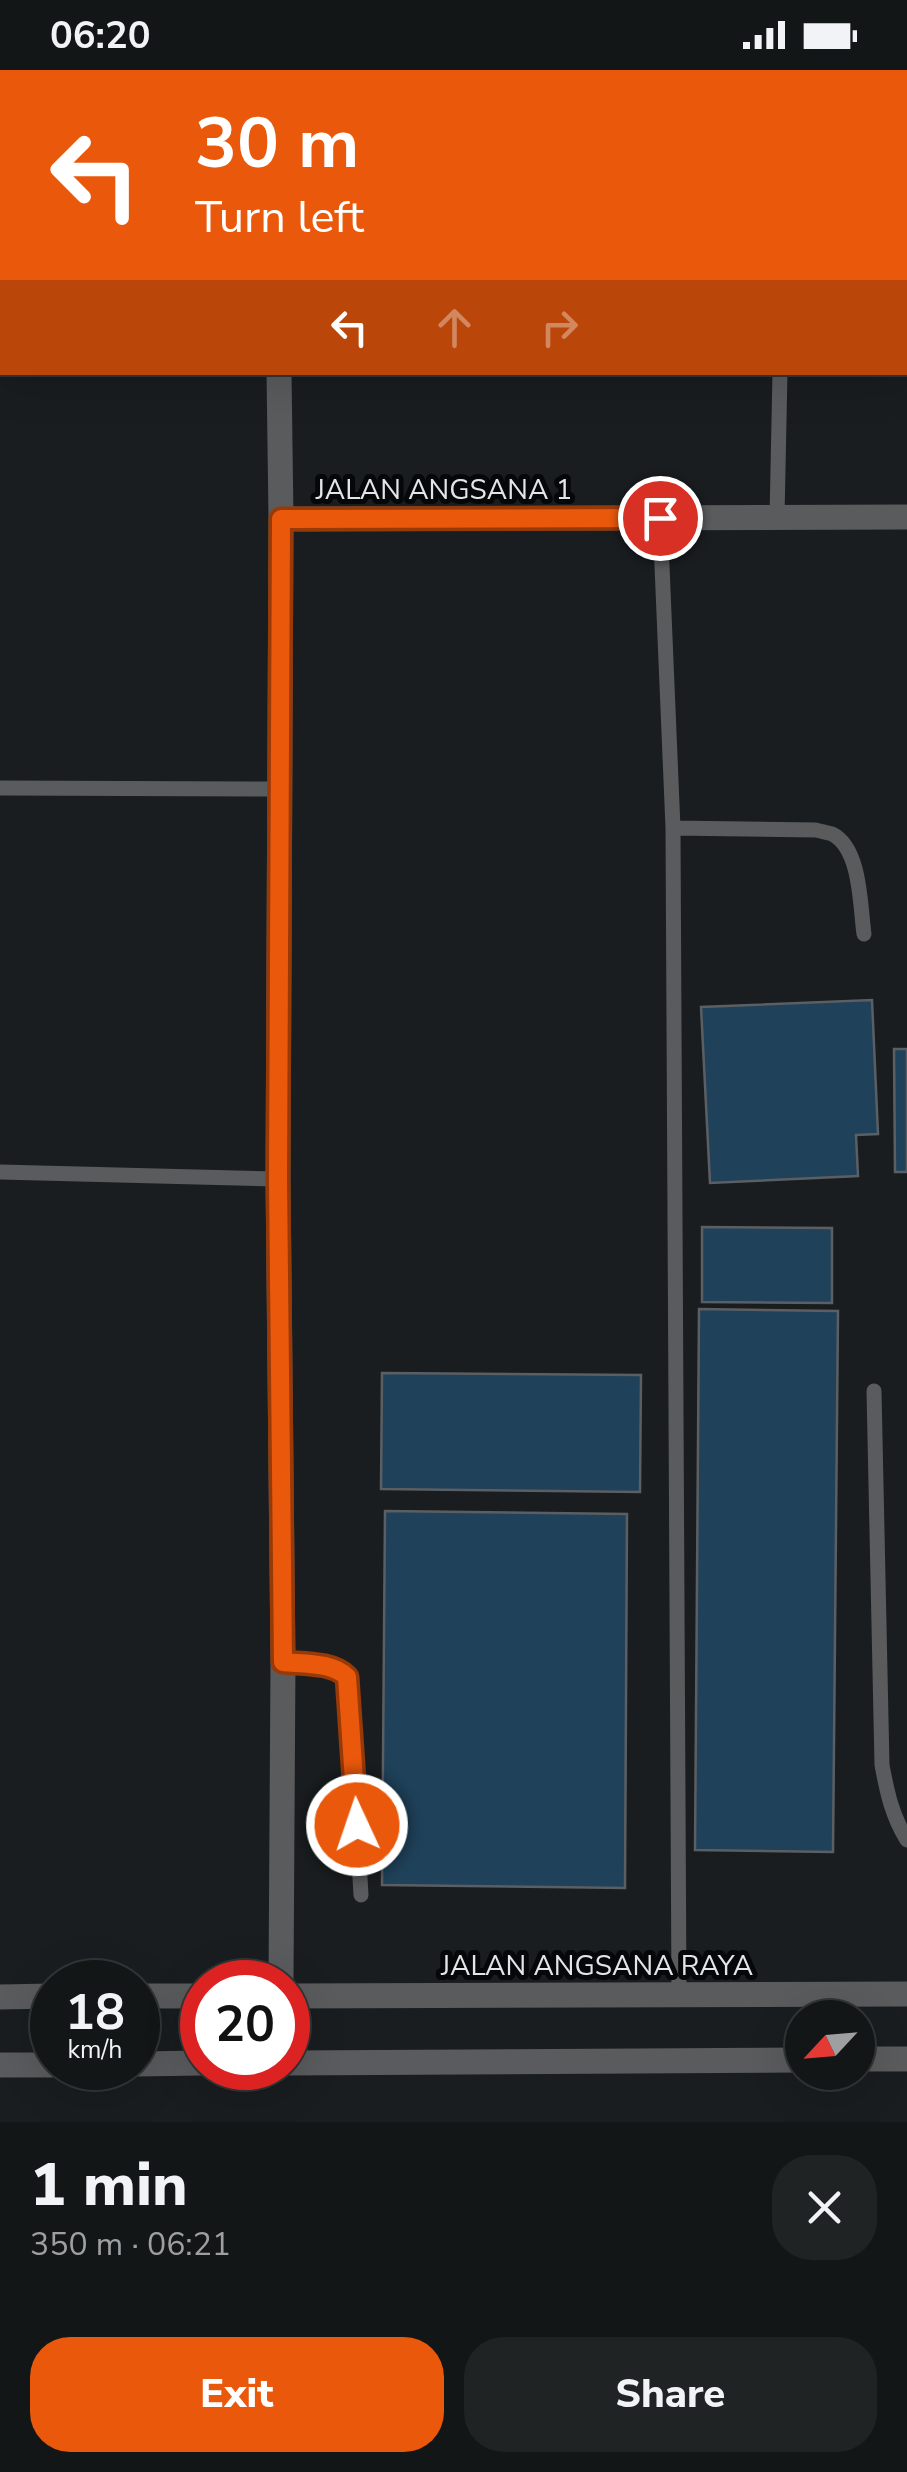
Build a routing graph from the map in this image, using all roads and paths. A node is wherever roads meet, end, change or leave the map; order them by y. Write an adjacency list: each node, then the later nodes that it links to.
1 (279, 375): 6 (street)
2 (780, 375): 5 (lane)
3 (907, 517): 5 (street, JALAN ANGSANA 1)
4 (660, 518): 5 (street, JALAN ANGSANA 1); 6 (street, JALAN ANGSANA 1); 9 (lane)
5 (777, 518)
6 (281, 519): 8 (street)
7 (0, 788): 8 (lane)
8 (279, 789): 12 (street)
9 (672, 828): 10 (lane); 18 (lane)
10 (864, 934)
11 (0, 1172): 12 (lane)
12 (278, 1179): 14 (street)
13 (874, 1391): 15 (lane)
14 (283, 1662): 16 (lane); 17 (street)
15 (907, 1840)
16 (361, 1895)
17 (281, 1960)
18 (680, 1994): 19 (street, JALAN ANGSANA RAYA); 21 (street, JALAN ANGSANA RAYA)
19 (907, 1994)
20 (30, 1996): 22 (street)
21 (310, 1996)
22 (0, 1997)
23 (907, 2059): 25 (street)
24 (785, 2060): 26 (street)
25 (875, 2060)
26 (310, 2063)
27 (30, 2064): 28 (street)
28 (0, 2065)

